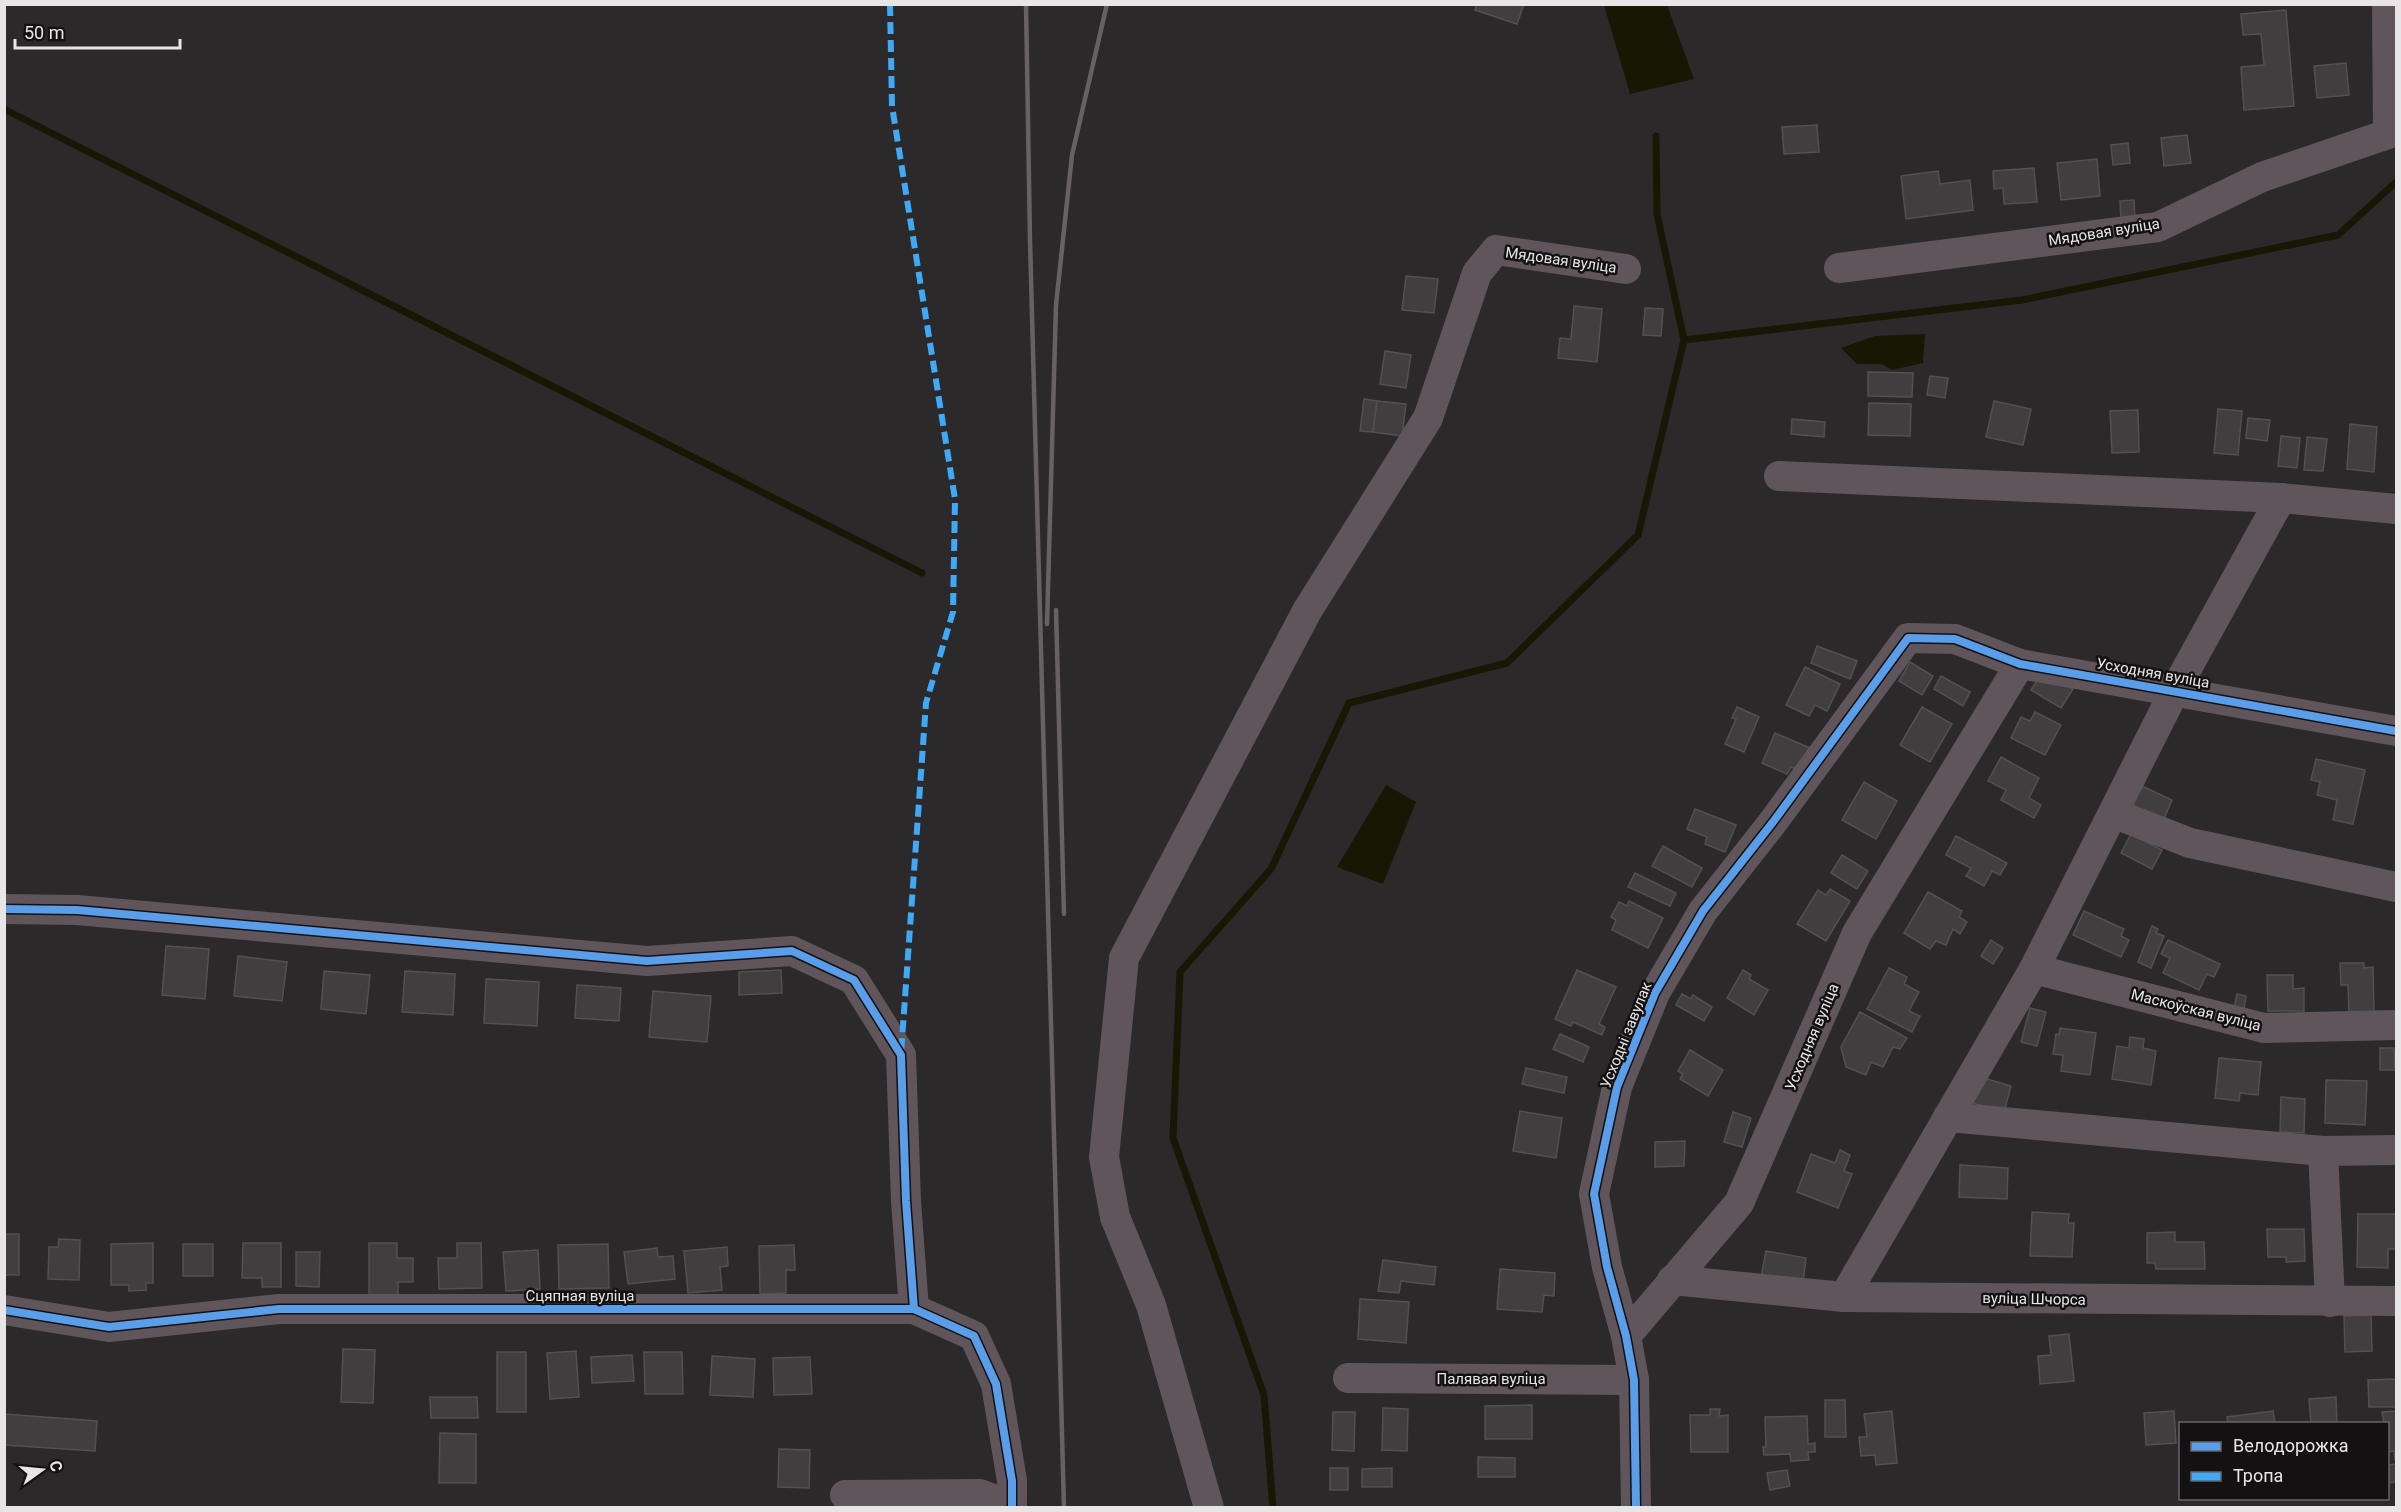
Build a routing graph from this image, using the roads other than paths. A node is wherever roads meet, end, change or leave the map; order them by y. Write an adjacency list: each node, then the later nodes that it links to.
1 (2387, 4): 2 (street)
2 (2392, 138): 3 (street, Мядовая вуліца)
3 (1839, 267)
4 (1626, 269): 31 (street, Мядовая вуліца)
5 (1779, 476): 6 (street)
6 (2281, 498): 7 (street); 10 (street)
7 (2397, 509)
8 (1908, 638): 9 (street, Усходняя вуліца); 26 (street, Усходні завулак)
9 (2020, 664): 10 (street, Усходняя вуліца); 20 (street, Усходняя вуліца)
10 (2175, 690): 11 (street, Усходняя вуліца); 12 (street)
11 (2397, 731)
12 (2113, 813): 13 (street); 15 (street)
13 (2397, 886)
14 (4, 909): 24 (street)
15 (2034, 969): 16 (street, Маскоўская вуліца); 17 (street)
16 (2397, 1025)
17 (1948, 1117): 19 (street); 21 (street)
18 (2397, 1150): 19 (street)
19 (2323, 1151): 23 (street)
20 (1672, 1280): 21 (street, вуліца Шчорса); 26 (street, Усходняя вуліца)
21 (1844, 1297): 23 (street, вуліца Шчорса)
22 (2397, 1300): 23 (street, вуліца Шчорса)
23 (2330, 1302)
24 (914, 1309): 25 (street, Сцяпная вуліца); 30 (street, Сцяпная вуліца)
25 (4, 1310)
26 (1626, 1336): 28 (street, Усходні завулак)
27 (1348, 1378): 28 (street, Палявая вуліца)
28 (1634, 1380): 32 (street, Усходні завулак)
29 (845, 1495): 30 (street)
30 (1012, 1507)
31 (1209, 1508)
32 (1636, 1508)

